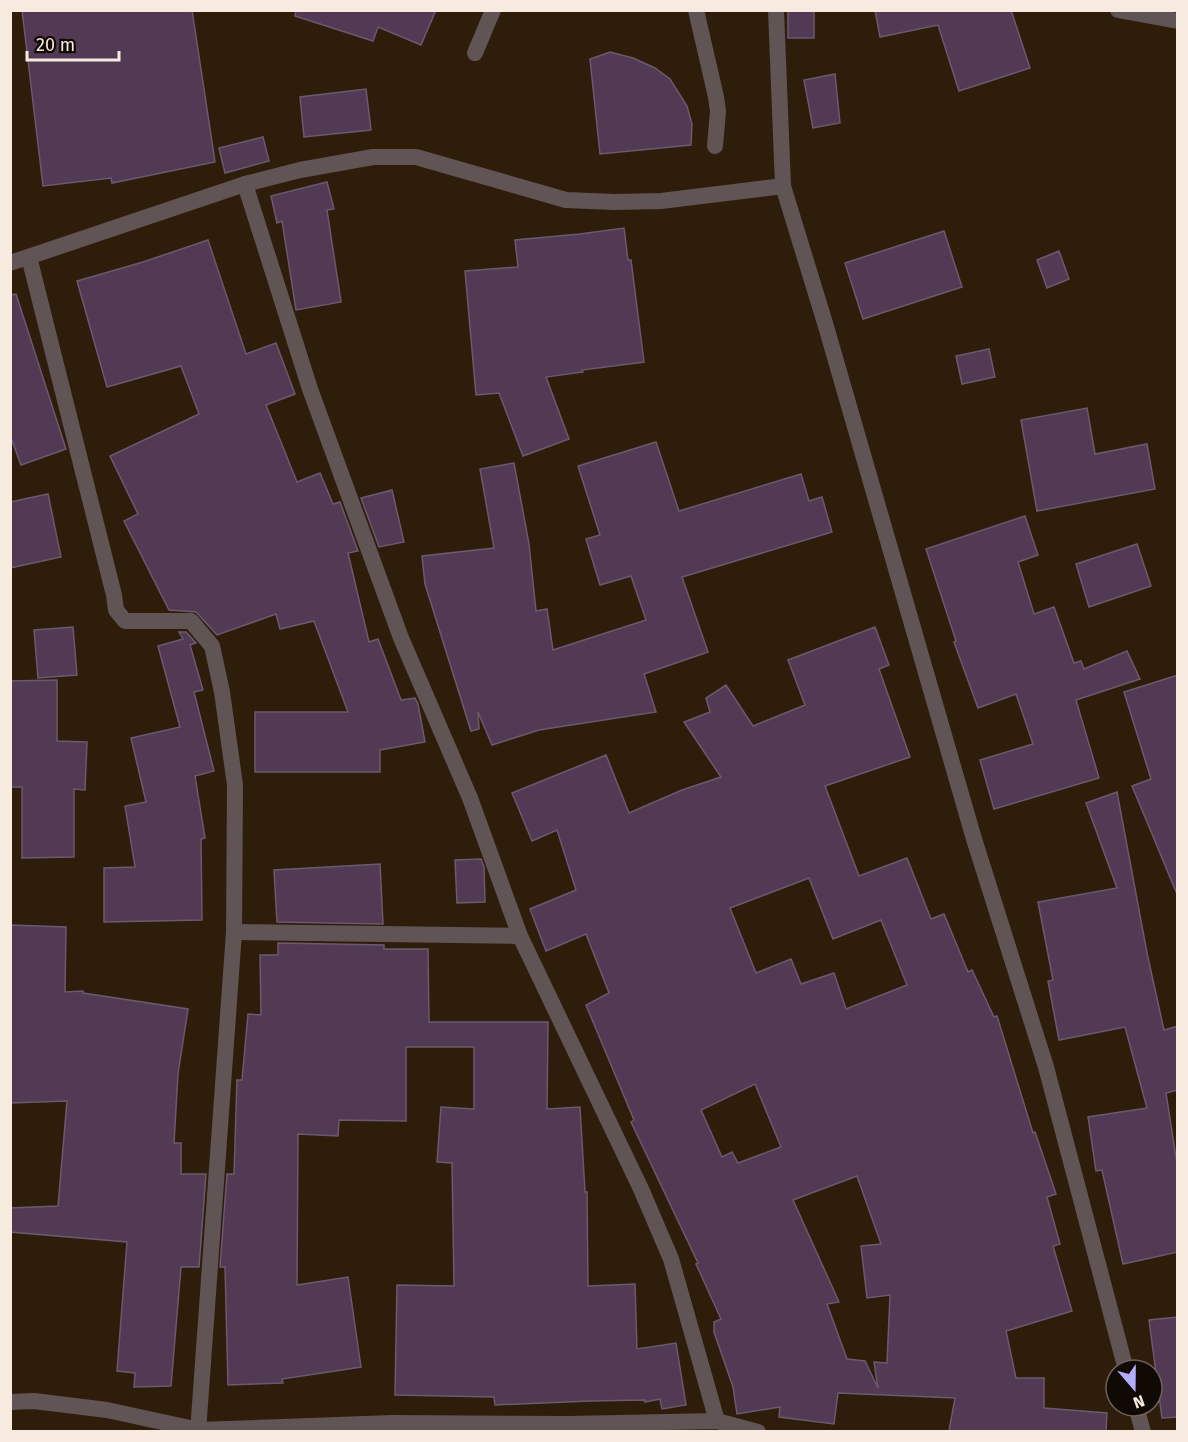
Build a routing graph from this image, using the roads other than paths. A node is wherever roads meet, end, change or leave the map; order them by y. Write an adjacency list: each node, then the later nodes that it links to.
1 (493, 10): 6 (street)
2 (696, 10): 7 (street)
3 (776, 10): 9 (street)
4 (1118, 10): 5 (street)
5 (1178, 21)
6 (475, 52)
7 (715, 146)
8 (245, 184): 9 (street); 10 (street); 13 (street)
9 (783, 186): 14 (street)
10 (29, 257): 11 (street); 12 (street)
11 (10, 263)
12 (234, 932): 13 (street); 17 (street)
13 (520, 936): 16 (street)
14 (1123, 1358)
15 (10, 1402): 17 (street)
16 (717, 1422): 17 (street); 18 (street)
17 (198, 1431)
18 (758, 1431)

